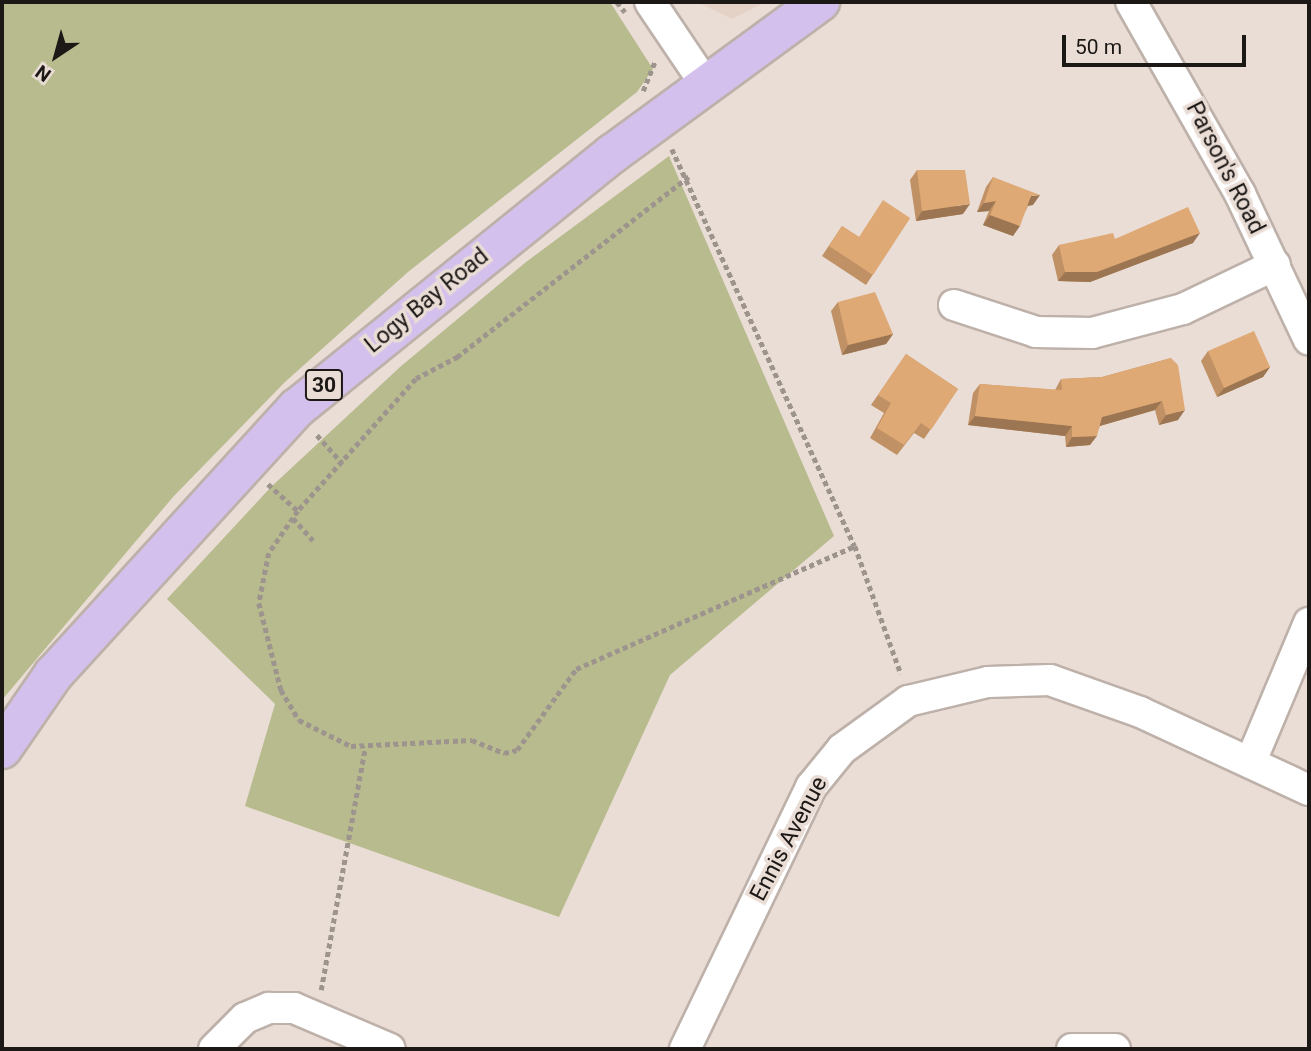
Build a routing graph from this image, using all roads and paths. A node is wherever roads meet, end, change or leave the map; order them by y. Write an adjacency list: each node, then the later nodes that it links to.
1 (617, 2): 4 (path)
2 (820, 2): 6 (main road, Logy Bay Road / 30)
3 (1131, 2): 10 (street, Parson's Road)
4 (641, 13): 6 (street)
5 (652, 51): 7 (path)
6 (706, 85): 23 (main road, Logy Bay Road / 30)
7 (636, 101)
8 (672, 149): 9 (path)
9 (689, 177): 14 (path); 19 (path)
10 (1275, 265): 11 (street); 12 (street, Parson's Road)
11 (954, 305)
12 (1309, 340)
13 (317, 435): 14 (path)
14 (342, 463): 16 (path)
15 (268, 484): 16 (path)
16 (298, 511): 17 (path)
17 (293, 519): 18 (path); 22 (path)
18 (313, 540)
19 (855, 546): 21 (path); 22 (path)
20 (1309, 623): 24 (street)
21 (901, 674)
22 (365, 748): 26 (path)
23 (2, 749)
24 (1251, 761): 25 (street, Ennis Avenue); 29 (street, Ennis Avenue)
25 (1309, 790)
26 (321, 990)
27 (214, 1049): 28 (street)
28 (390, 1049)
29 (685, 1049)
30 (1072, 1049): 31 (street)
31 (1115, 1049)

